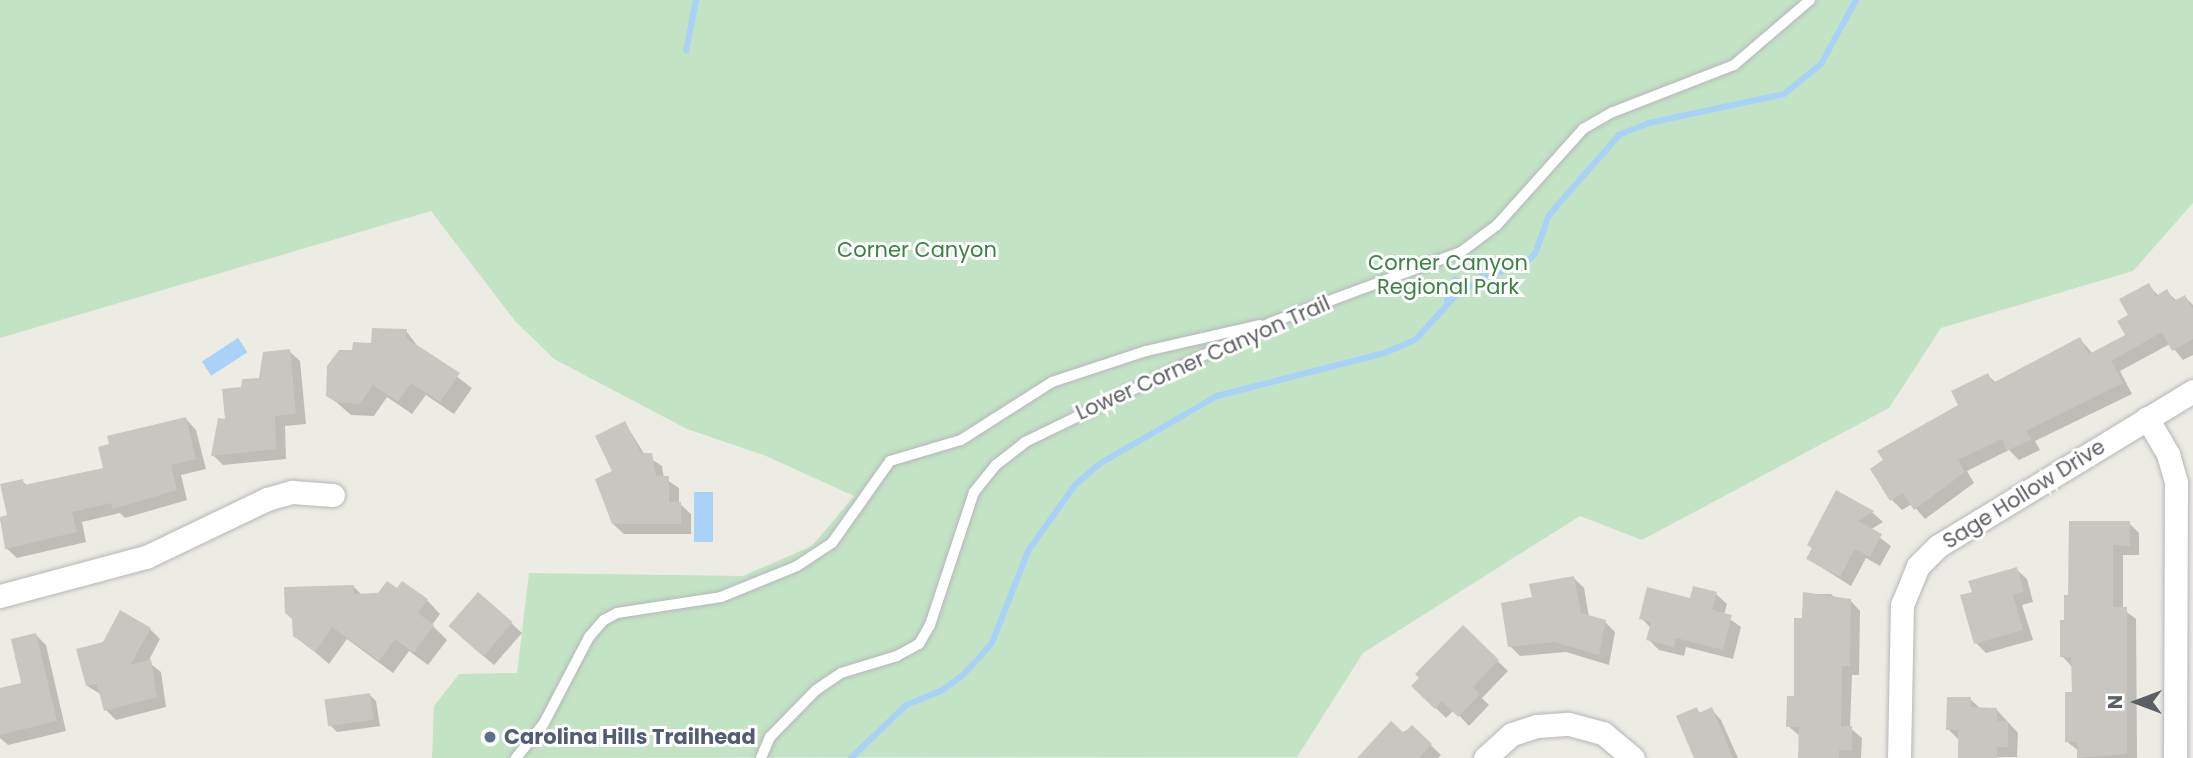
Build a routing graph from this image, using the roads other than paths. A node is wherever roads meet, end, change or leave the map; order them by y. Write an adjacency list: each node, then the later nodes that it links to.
1 (1810, 0): 2 (lane, Lower Corner Canyon Trail)
2 (1270, 323): 7 (lane); 8 (lane, Lower Corner Canyon Trail)
3 (2193, 391): 4 (street, Sage Hollow Drive)
4 (2147, 418): 11 (street, Sage Hollow Drive); 12 (street)
5 (333, 495): 6 (street)
6 (0, 596)
7 (516, 758)
8 (761, 758)
9 (1485, 758): 10 (street)
10 (1633, 758)
11 (1899, 758)
12 (2175, 758)

